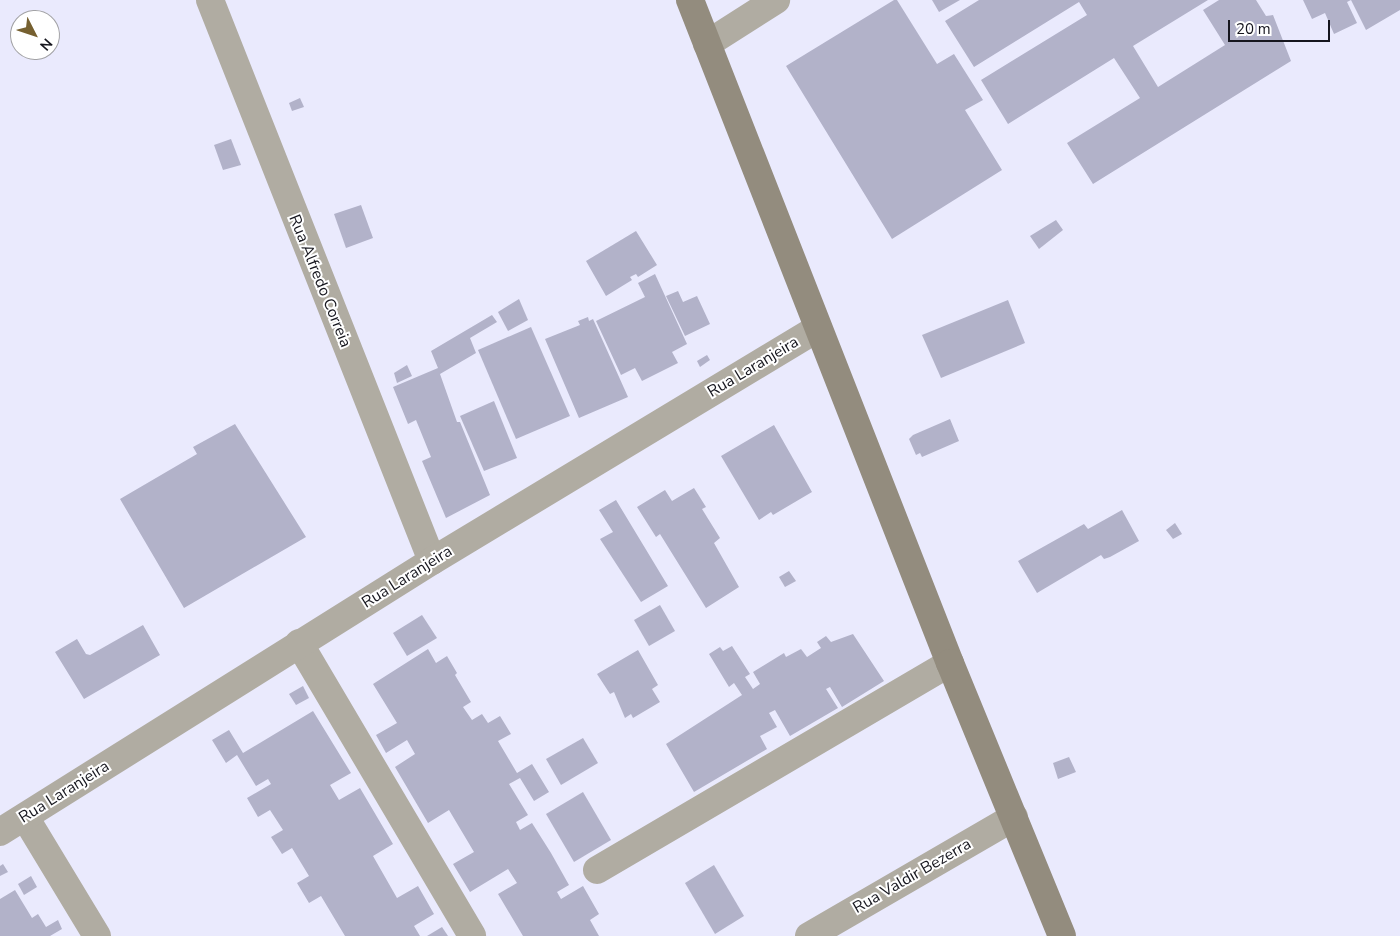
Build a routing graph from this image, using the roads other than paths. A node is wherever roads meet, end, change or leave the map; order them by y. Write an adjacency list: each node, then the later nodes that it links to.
1 (210, 0): 6 (street, Rua Alfredo Correia)
2 (690, 0): 4 (main road)
3 (776, 0): 4 (street)
4 (706, 44): 5 (main road)
5 (818, 328): 6 (street, Rua Laranjeira); 8 (main road)
6 (432, 561): 7 (street, Rua Laranjeira)
7 (299, 643): 9 (street, Rua Laranjeira); 14 (street)
8 (950, 663): 10 (main road); 12 (street)
9 (25, 817): 11 (street, Rua Laranjeira); 13 (street)
10 (1014, 817): 15 (street, Rua Valdir Bezerra); 16 (main road)
11 (0, 832)
12 (597, 870)
13 (97, 936)
14 (472, 936)
15 (809, 936)
16 (1062, 936)

